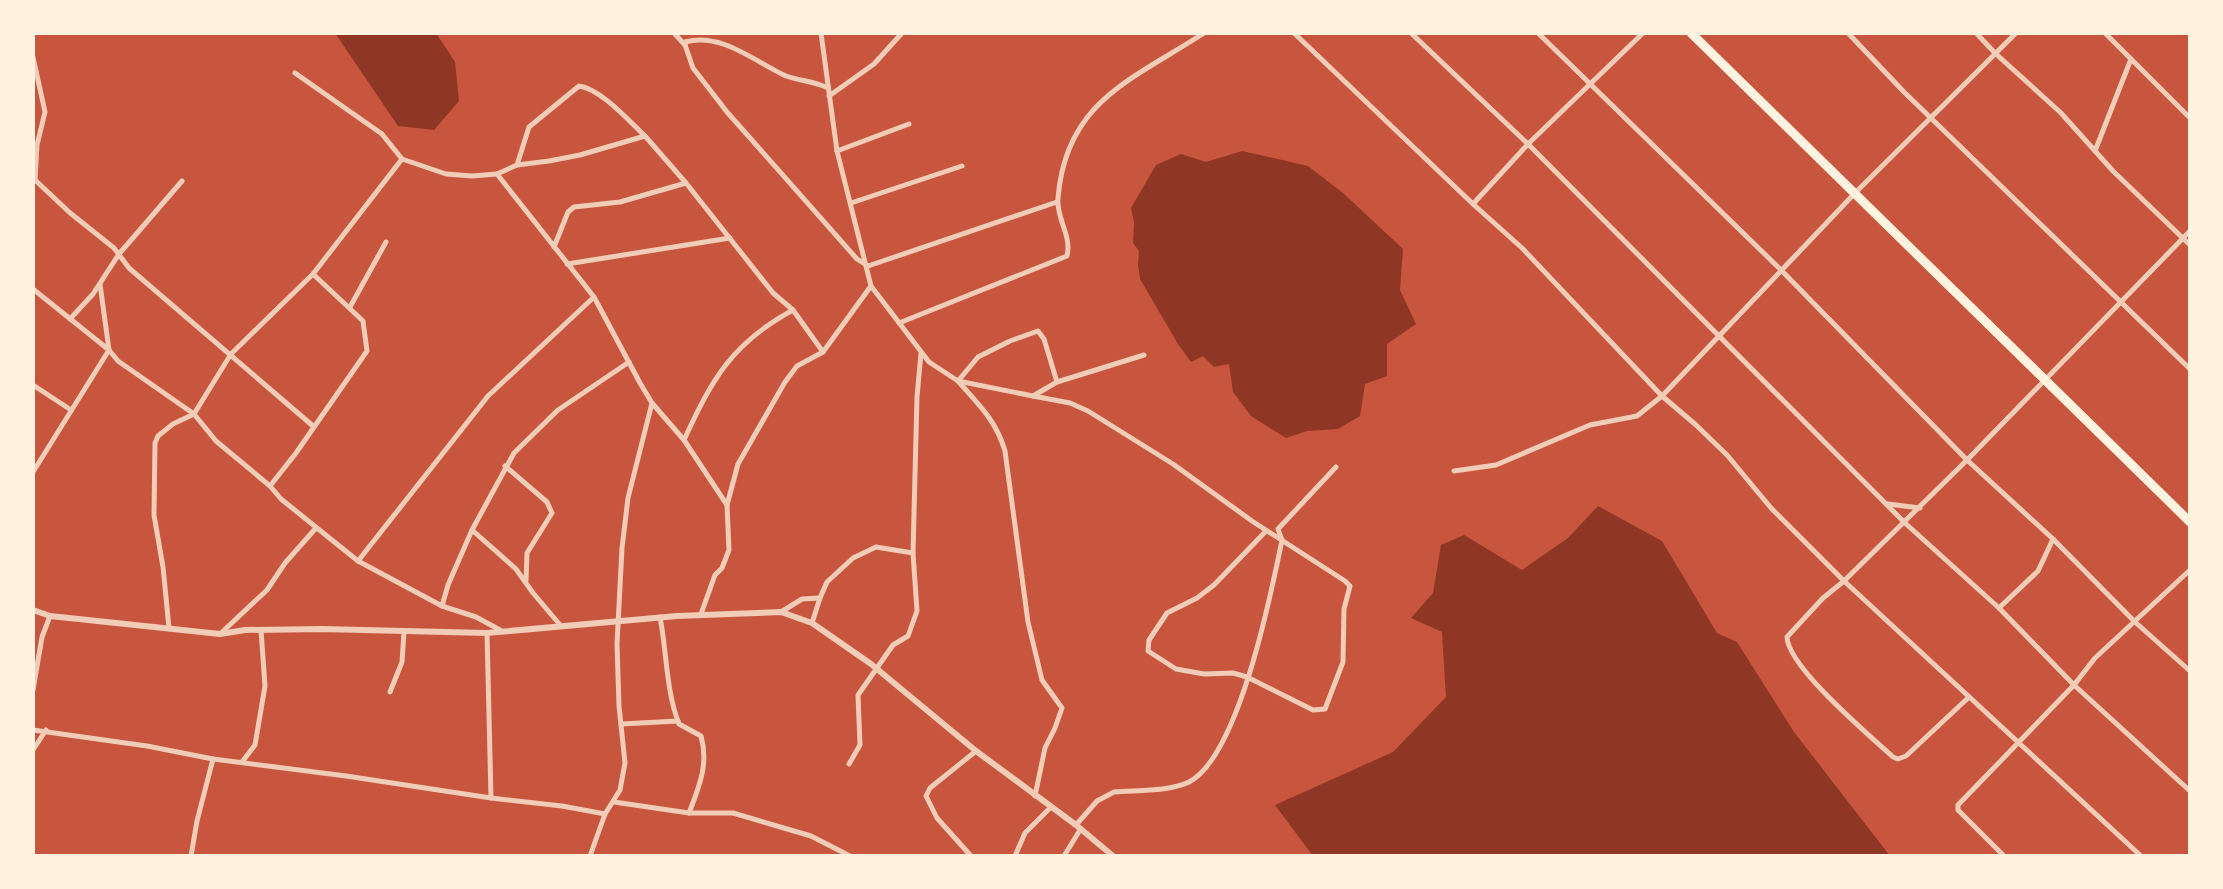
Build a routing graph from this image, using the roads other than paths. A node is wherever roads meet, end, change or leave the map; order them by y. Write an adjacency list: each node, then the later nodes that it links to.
1 (674, 33): 14 (street)
2 (821, 33): 20 (street)
3 (902, 33): 21 (street)
4 (1204, 33): 37 (street)
5 (1294, 33): 39 (street)
6 (1411, 33): 26 (street)
7 (1538, 33): 19 (street)
8 (1643, 33): 19 (street)
9 (1691, 33): 36 (highway)
10 (1848, 33): 22 (street)
11 (1976, 33): 15 (street)
12 (2016, 33): 15 (street)
13 (2105, 33): 17 (street)
14 (685, 45): 20 (street); 48 (street)
15 (1996, 54): 22 (street); 28 (street)
16 (33, 57): 33 (street)
17 (2131, 59): 23 (street); 28 (street)
18 (295, 73): 29 (street)
19 (1591, 84): 26 (street); 49 (street)
20 (828, 88): 21 (street)
21 (829, 96): 27 (street)
22 (1932, 118): 36 (street); 55 (street)
23 (2190, 118)
24 (909, 124): 27 (street)
25 (645, 136): 30 (street); 30 (street); 35 (street)
26 (1528, 144): 39 (street); 60 (street)
27 (837, 151): 38 (street)
28 (2095, 151): 42 (street)
29 (402, 159): 32 (street); 50 (street)
30 (517, 165): 32 (street)
31 (962, 166): 38 (street)
32 (497, 174): 45 (street)
33 (34, 179): 46 (street)
34 (182, 181): 46 (street)
35 (686, 183): 41 (street); 45 (street)
36 (1855, 193): 49 (street); 69 (highway)
37 (1057, 202): 48 (street); 59 (street)
38 (851, 204): 48 (street)
39 (1472, 204): 73 (street)
40 (2190, 231): 42 (street)
41 (730, 238): 47 (street); 57 (street)
42 (2183, 238): 44 (street); 55 (street)
43 (386, 242): 56 (street)
44 (2190, 245)
45 (554, 247): 47 (street)
46 (119, 254): 51 (street); 64 (street)
47 (567, 264): 54 (street)
48 (868, 267): 52 (street)
49 (1781, 270): 60 (street); 79 (street)
50 (313, 274): 56 (street); 64 (street)
51 (100, 285): 58 (street); 61 (street)
52 (871, 286): 59 (street); 62 (street)
53 (33, 289): 58 (street)
54 (594, 298): 66 (street); 96 (street)
55 (2122, 302): 67 (street); 69 (street)
56 (350, 307): 77 (street)
57 (793, 310): 62 (street); 78 (street)
58 (70, 319): 61 (street)
59 (899, 323): 63 (street)
60 (1720, 336): 73 (street); 85 (street)
61 (109, 350): 75 (street); 76 (street)
62 (823, 352): 86 (street)
63 (921, 353): 68 (street); 95 (street)
64 (231, 354): 76 (street); 77 (street)
65 (1144, 355): 70 (street)
66 (629, 362): 74 (street); 80 (street)
67 (2190, 369)
68 (958, 381): 70 (street); 72 (street); 136 (street)
69 (2045, 381): 79 (street); 88 (highway)
70 (1057, 382): 72 (street)
71 (33, 385): 75 (street)
72 (1033, 396): 92 (street)
73 (1662, 396): 83 (street); 99 (street)
74 (652, 403): 78 (street); 108 (street)
75 (71, 411): 82 (street)
76 (194, 414): 84 (street); 112 (street)
77 (313, 426): 84 (street)
78 (684, 440): 86 (street)
79 (1968, 460): 87 (street); 93 (street)
80 (505, 466): 91 (street); 98 (street)
81 (1336, 467): 94 (street)
82 (35, 468)
83 (1454, 471)
84 (270, 486): 90 (street)
85 (1888, 504): 87 (street); 89 (street)
86 (727, 505): 105 (street)
87 (1920, 508): 89 (street)
88 (2190, 522)
89 (1905, 523): 99 (street); 102 (street)
90 (316, 528): 96 (street); 117 (street)
91 (472, 530): 98 (street); 101 (street)
92 (1266, 531): 94 (street); 120 (street)
93 (2053, 539): 102 (street); 109 (street)
94 (1282, 540): 120 (street); 120 (street)
95 (913, 553): 100 (street); 118 (street)
96 (358, 561): 101 (street)
97 (2190, 570): 109 (street)
98 (526, 581): 111 (street)
99 (1844, 581): 124 (street); 124 (street)
100 (820, 598): 104 (street); 110 (street)
101 (442, 606): 114 (street)
102 (1999, 608): 121 (street)
103 (33, 610): 106 (street)
104 (781, 612): 105 (street); 110 (street)
105 (701, 614): 107 (street)
106 (50, 616): 112 (street); 122 (street)
107 (660, 617): 108 (street); 125 (street)
108 (617, 621): 111 (street); 126 (street)
109 (2135, 622): 119 (street); 121 (street)
110 (812, 624): 118 (street)
111 (561, 626): 114 (street)
112 (169, 628): 117 (street)
113 (261, 630): 115 (street); 117 (street); 133 (street)
114 (500, 630): 116 (street)
115 (404, 632): 116 (street); 123 (street)
116 (487, 633): 137 (street)
117 (220, 634)
118 (877, 668): 131 (street); 134 (street)
119 (2190, 671)
120 (1247, 677): 142 (street)
121 (2074, 684): 129 (street); 135 (street)
122 (33, 690)
123 (390, 692)
124 (1969, 697): 129 (street)
125 (678, 721): 126 (street); 140 (street)
126 (621, 724): 138 (street)
127 (33, 730): 128 (street)
128 (46, 730): 130 (street); 132 (street)
129 (2019, 741): 150 (street); 151 (street)
130 (33, 750)
131 (976, 751): 136 (street); 146 (street)
132 (213, 759): 133 (street); 143 (street)
133 (243, 762): 137 (street)
134 (849, 764)
135 (2190, 790)
136 (1035, 796): 139 (street)
137 (491, 798): 141 (street)
138 (614, 802): 140 (street); 141 (street)
139 (1051, 808): 142 (street); 147 (street)
140 (689, 813): 145 (street)
141 (605, 814): 144 (street)
142 (1078, 827): 148 (street); 149 (street)
143 (191, 856)
144 (590, 856)
145 (850, 856)
146 (971, 856)
147 (1015, 856)
148 (1064, 856)
149 (1113, 856)
150 (2004, 856)
151 (2141, 856)

